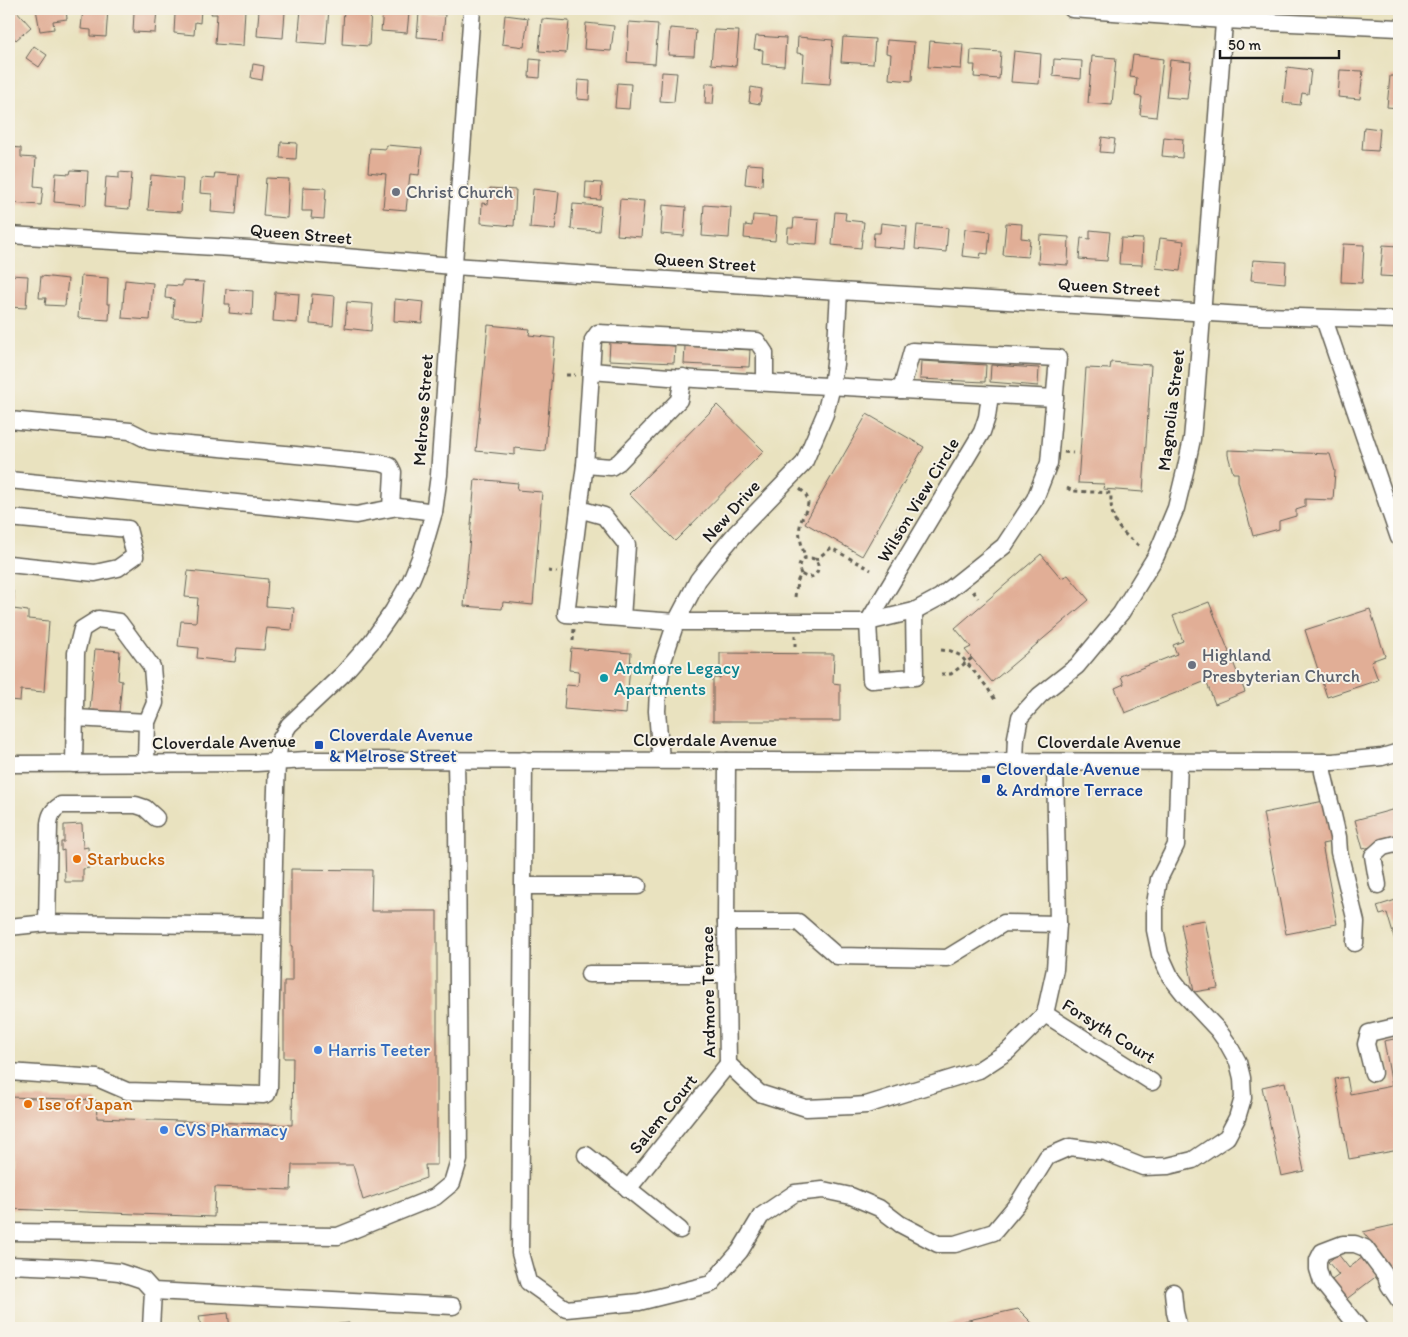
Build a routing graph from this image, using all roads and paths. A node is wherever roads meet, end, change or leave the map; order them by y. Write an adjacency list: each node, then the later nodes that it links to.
1 (472, 9): 6 (street, Melrose Street)
2 (1072, 9): 3 (street)
3 (1224, 14): 4 (street); 8 (street, Magnolia Street)
4 (1399, 28)
5 (9, 235): 6 (street, Queen Street)
6 (454, 266): 7 (street, Queen Street); 25 (street, Melrose Street)
7 (839, 291): 8 (street, Queen Street); 14 (street, New Drive)
8 (1202, 312): 9 (street, Queen Street); 51 (street, Magnolia Street)
9 (1324, 319): 10 (street, Queen Street); 27 (street)
10 (1399, 320)
11 (591, 371): 12 (street); 13 (street); 19 (street)
12 (682, 377): 13 (street); 19 (street)
13 (766, 382): 14 (street)
14 (832, 386): 15 (street); 37 (street, New Drive)
15 (901, 390): 16 (street); 17 (street)
16 (990, 394): 17 (street); 38 (street, Wilson View Circle)
17 (1056, 398): 35 (street)
18 (9, 420): 23 (street)
19 (586, 465): 24 (street)
20 (9, 480): 23 (street)
21 (799, 488): 29 (path)
22 (1067, 488): 28 (path)
23 (392, 508): 25 (street)
24 (579, 509): 36 (street); 36 (street)
25 (434, 512): 52 (street, Melrose Street)
26 (9, 518): 31 (street)
27 (1399, 538)
28 (1143, 548)
29 (805, 558): 30 (path); 33 (path)
30 (814, 560): 32 (path); 33 (path)
31 (9, 564)
32 (871, 570)
33 (801, 574): 34 (path)
34 (795, 597)
35 (914, 611): 38 (street); 38 (street)
36 (622, 618): 37 (street)
37 (676, 622): 38 (street); 49 (street, New Drive)
38 (868, 622)
39 (941, 650): 41 (path)
40 (972, 658): 41 (path)
41 (966, 662): 42 (path); 43 (path)
42 (941, 674)
43 (995, 700)
44 (75, 718): 45 (street); 45 (street); 57 (street)
45 (147, 722): 58 (street)
46 (1399, 752): 55 (street, Cloverdale Avenue)
47 (456, 760): 48 (street, Cloverdale Avenue); 52 (street, Cloverdale Avenue); 81 (street)
48 (524, 760): 49 (street, Cloverdale Avenue); 62 (street)
49 (661, 760): 50 (street, Cloverdale Avenue)
50 (727, 760): 51 (street, Cloverdale Avenue); 64 (street, Ardmore Terrace)
51 (1015, 761): 53 (street, Cloverdale Avenue)
52 (277, 762): 58 (street, Cloverdale Avenue); 67 (street, Melrose Street)
53 (1055, 762): 54 (street, Cloverdale Avenue); 66 (street)
54 (1179, 762): 55 (street, Cloverdale Avenue); 62 (street)
55 (1322, 762): 69 (street)
56 (9, 764): 57 (street, Cloverdale Avenue)
57 (74, 764): 58 (street, Cloverdale Avenue)
58 (146, 764)
59 (156, 818): 65 (street)
60 (1399, 843): 61 (street)
61 (1378, 884)
62 (523, 886): 63 (street)
63 (638, 886)
64 (726, 922): 66 (street); 71 (street, Ardmore Terrace)
65 (47, 923): 67 (street); 68 (street)
66 (1058, 924): 72 (street)
67 (272, 926): 75 (street, Melrose Street)
68 (9, 927)
69 (1354, 944)
70 (589, 974): 71 (street)
71 (727, 974): 74 (street, Ardmore Terrace)
72 (1045, 1014): 74 (street, Ardmore Terrace); 77 (street, Forsyth Court)
73 (1399, 1026): 76 (street)
74 (728, 1064): 79 (street, Salem Court)
75 (9, 1072)
76 (1373, 1073)
77 (1152, 1082)
78 (586, 1155): 79 (street)
79 (628, 1189): 80 (street)
80 (680, 1230)
81 (9, 1232)
82 (9, 1266): 83 (street)
83 (153, 1291): 86 (street); 87 (street)
84 (1173, 1292): 88 (street)
85 (1399, 1300): 89 (street)
86 (453, 1306)
87 (151, 1328)
88 (1180, 1328)
89 (1359, 1328)

